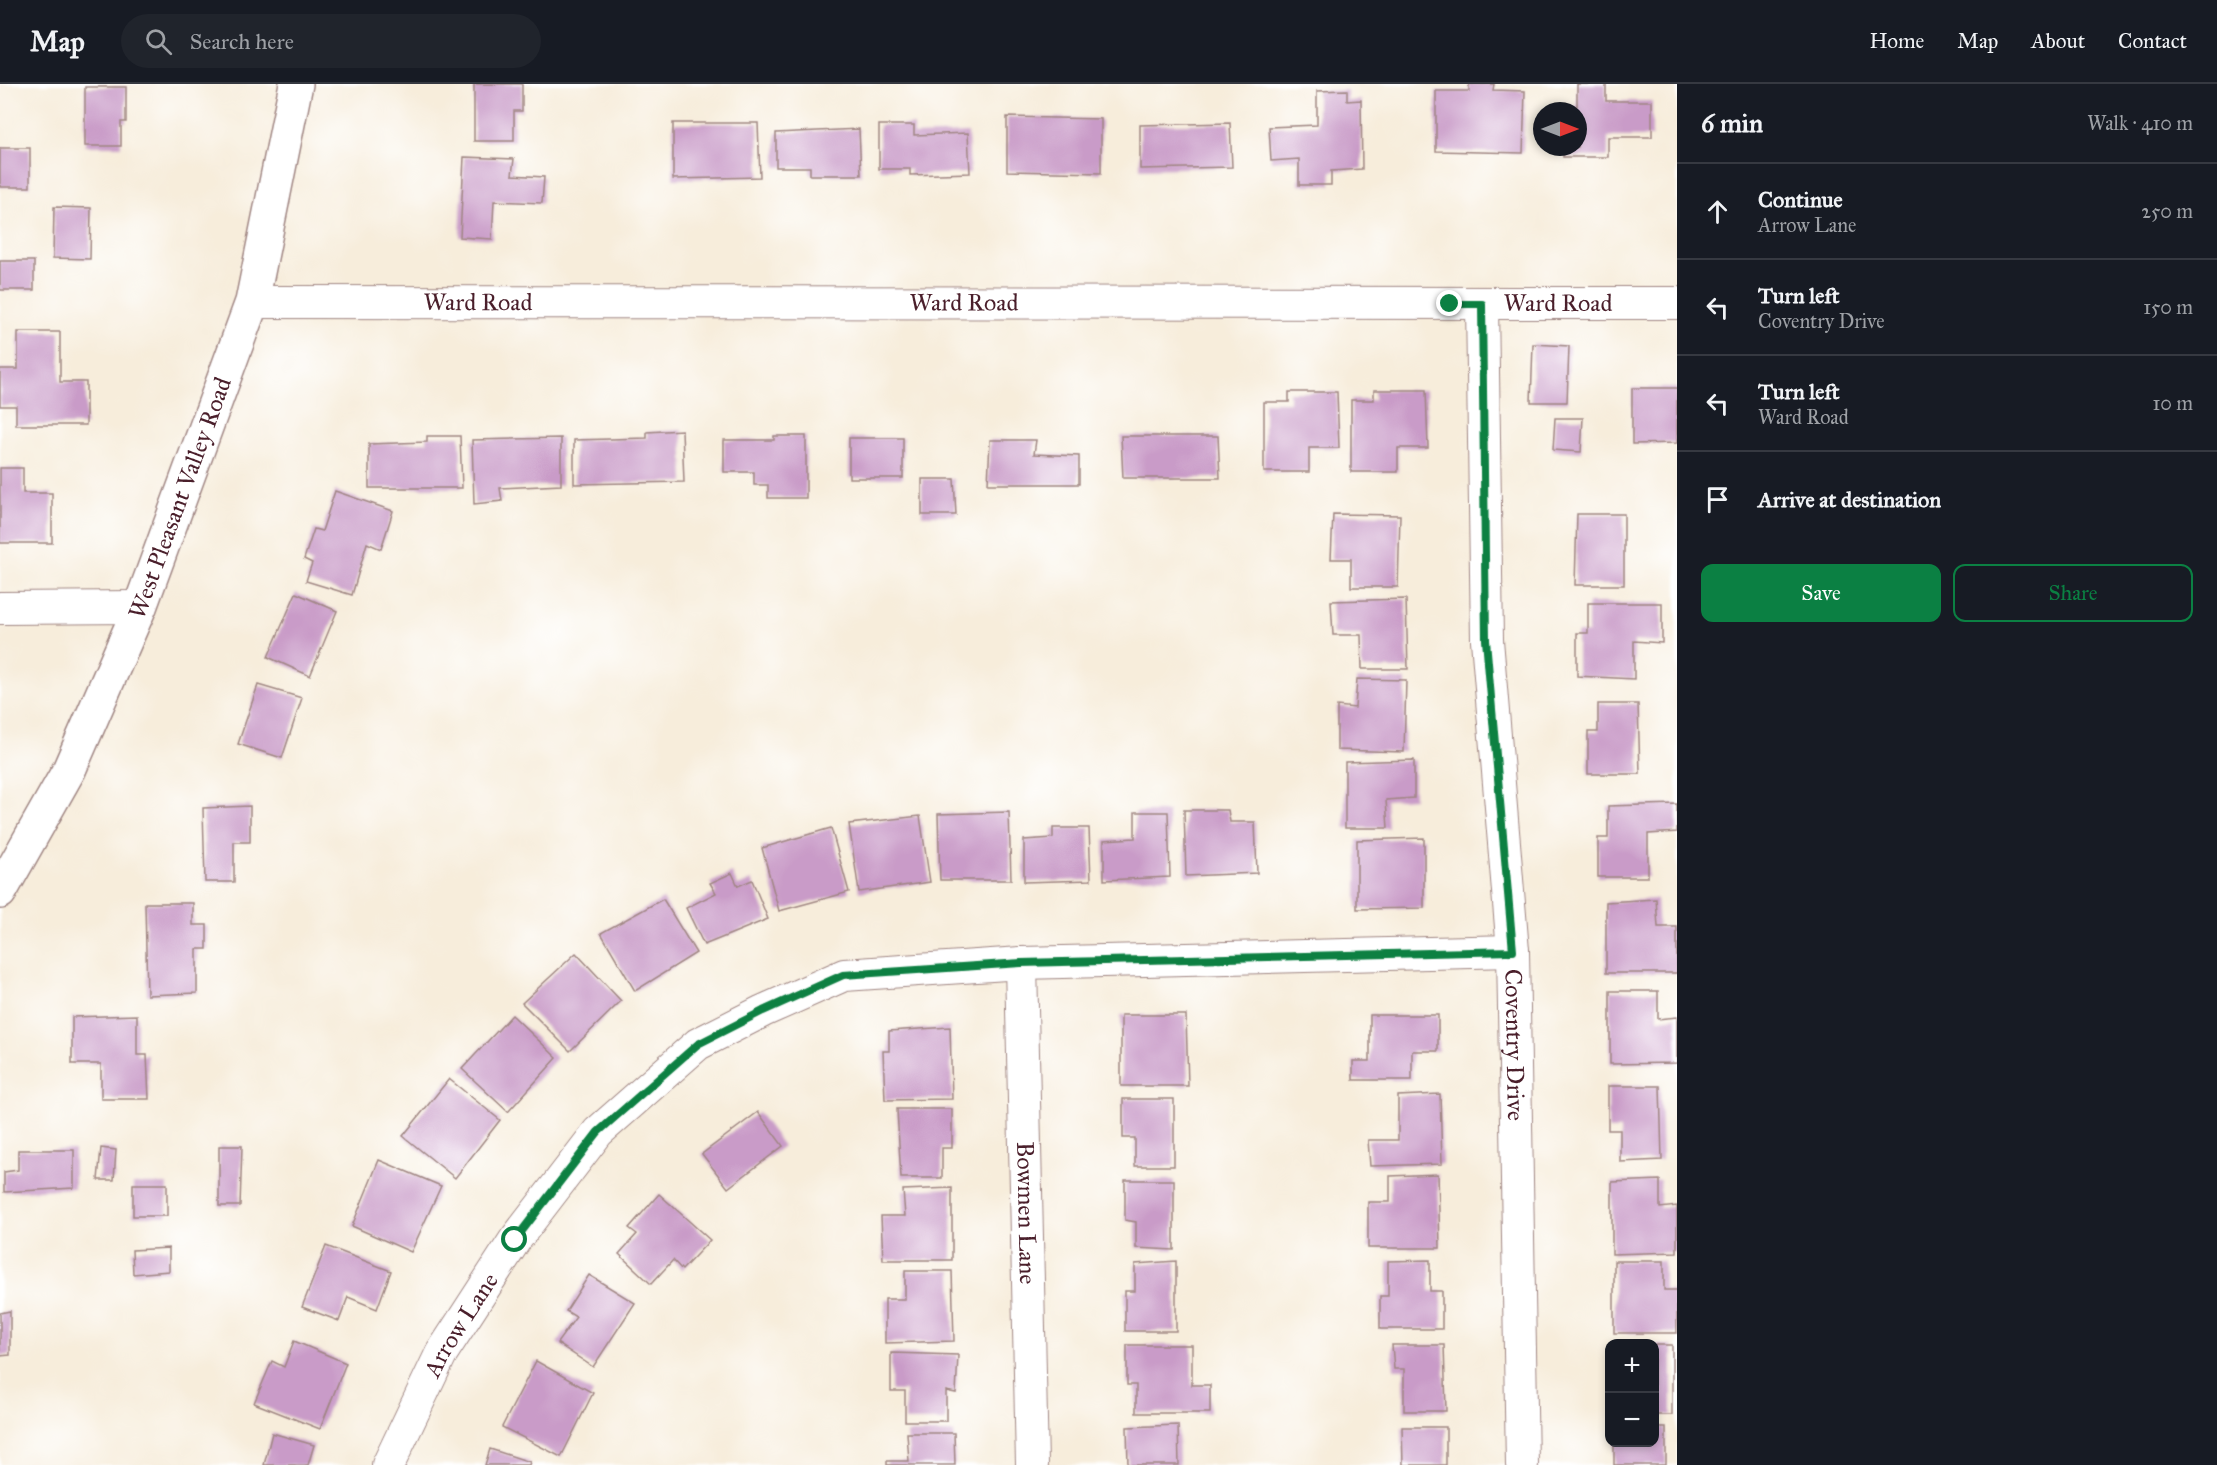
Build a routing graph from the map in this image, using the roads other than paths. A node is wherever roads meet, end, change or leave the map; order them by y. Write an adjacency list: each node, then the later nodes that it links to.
1 (296, 84): 2 (main road, West Pleasant Valley Road)
2 (252, 303): 4 (street, Ward Road); 5 (main road, West Pleasant Valley Road)
3 (1677, 303): 4 (street, Ward Road)
4 (1482, 304): 8 (street, Coventry Drive)
5 (140, 607): 6 (street); 7 (main road, West Pleasant Valley Road)
6 (0, 608)
7 (0, 892)
8 (1513, 951): 9 (street, Arrow Lane); 12 (street, Coventry Drive)
9 (1021, 963): 10 (street, Arrow Lane); 11 (street, Bowmen Lane)
10 (388, 1465)
11 (1032, 1465)
12 (1522, 1465)

